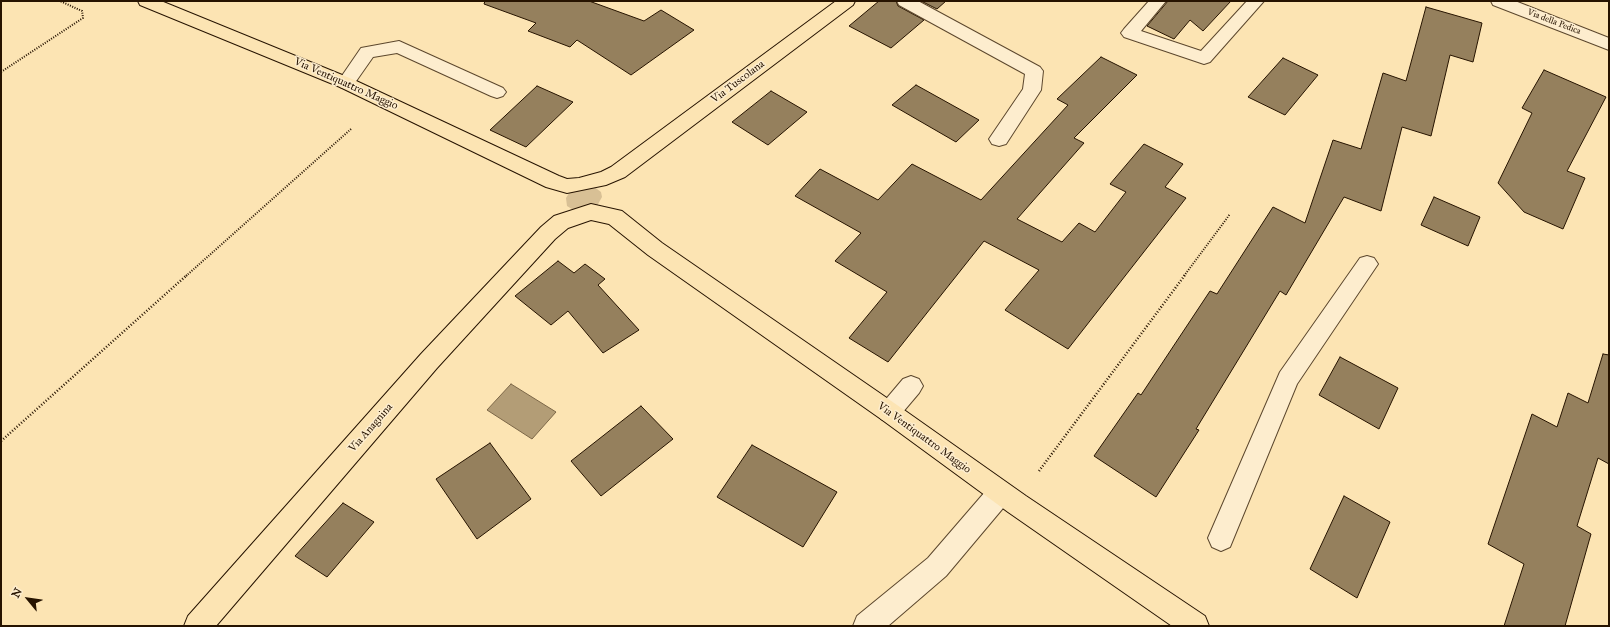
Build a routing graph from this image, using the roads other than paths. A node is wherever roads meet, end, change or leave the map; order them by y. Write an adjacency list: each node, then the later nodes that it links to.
1 (146, 1): 8 (main road, Via Ventiquattro Maggio)
2 (847, 1): 11 (main road, Via Tuscolana)
3 (905, 1): 10 (street)
4 (1158, 1): 5 (street)
5 (1256, 1)
6 (1499, 1): 7 (street, Via della Pedica)
7 (1609, 44)
8 (346, 82): 9 (street); 11 (main road, Via Ventiquattro Maggio)
9 (497, 92)
10 (999, 139)
11 (583, 194): 12 (main road); 12 (main road); 13 (main road); 14 (main road)
12 (587, 213): 13 (main road); 14 (main road)
13 (629, 228): 17 (main road, Via Ventiquattro Maggio)
14 (548, 233): 20 (main road, Via Anagnina)
15 (1367, 264): 19 (street)
16 (911, 386): 17 (street)
17 (889, 412): 18 (main road, Via Ventiquattro Maggio)
18 (1000, 492): 21 (street); 22 (main road, Via Ventiquattro Maggio)
19 (1220, 538)
20 (198, 626)
21 (867, 626)
22 (1195, 626)

